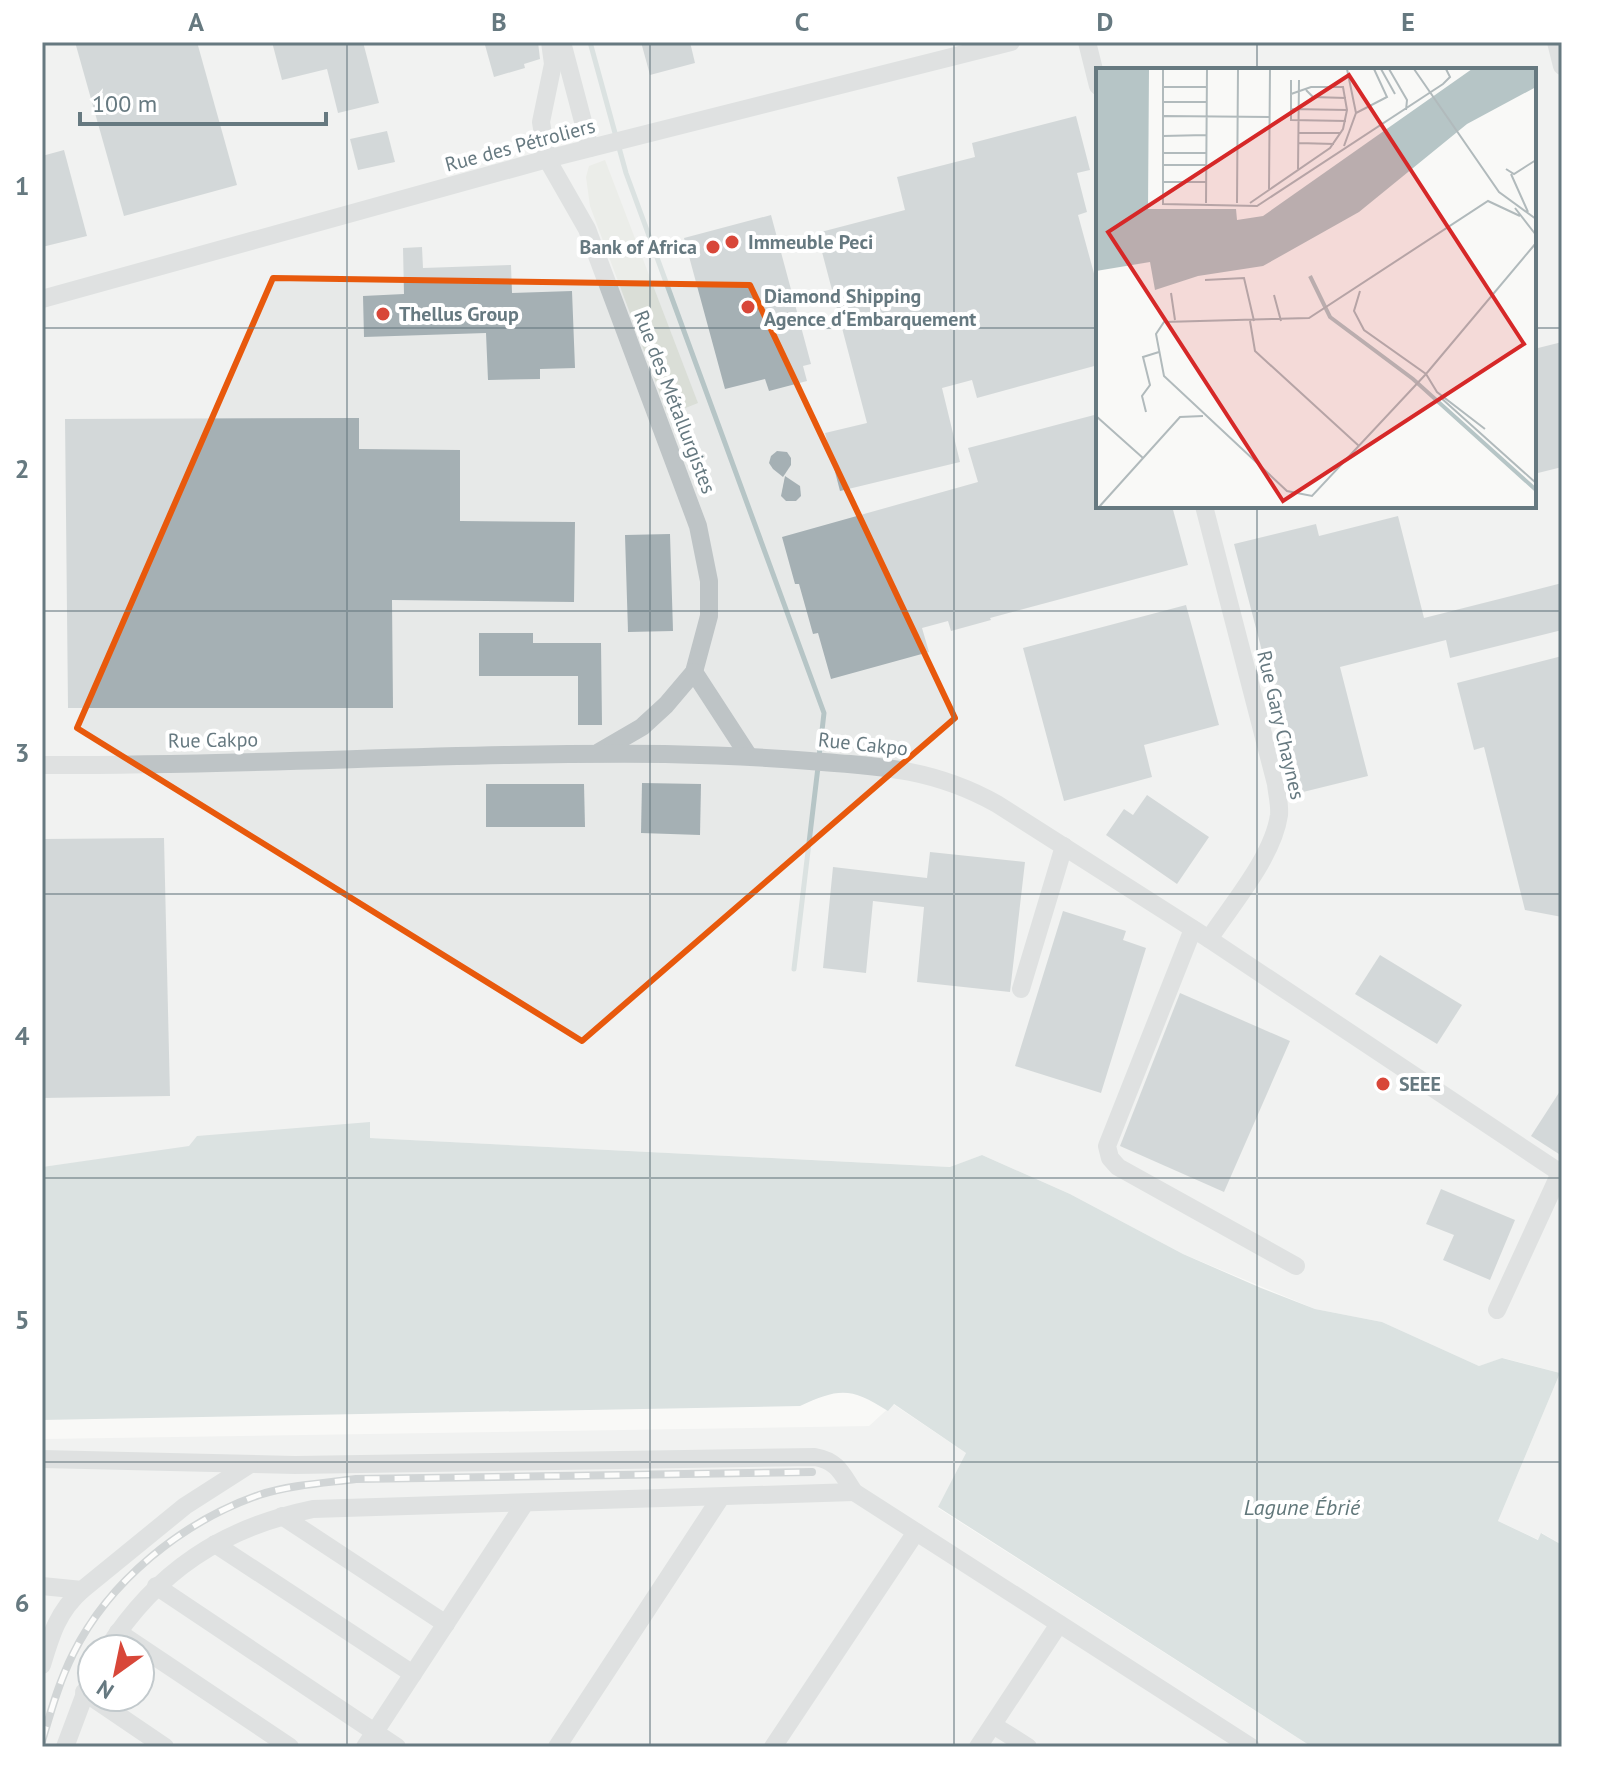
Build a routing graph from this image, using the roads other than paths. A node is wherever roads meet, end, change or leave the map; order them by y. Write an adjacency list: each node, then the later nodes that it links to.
1 (550, 42): 9 (street)
2 (562, 42): 8 (street)
3 (1011, 42): 8 (street, Rue des Pétroliers)
4 (1087, 42): 7 (street)
5 (1556, 42): 6 (street)
6 (1562, 66)
7 (1096, 78)
8 (594, 147): 9 (street, Rue des Pétroliers)
9 (547, 159): 10 (street, Rue des Pétroliers); 12 (street, Rue des Métallurgistes)
10 (42, 299)
11 (1205, 508): 18 (street, Rue Gary Chaynes)
12 (694, 672): 13 (street, Rue des Métallurgistes); 14 (street)
13 (596, 753): 14 (street, Rue Cakpo); 15 (street, Rue Cakpo)
14 (748, 755): 16 (street, Rue Cakpo)
15 (42, 765)
16 (1064, 846): 17 (street, Rue Cakpo); 19 (street)
17 (1193, 929): 18 (street, Rue Cakpo); 21 (street)
18 (1209, 939): 20 (street, Rue Cakpo)
19 (1021, 989)
20 (1561, 1173): 22 (street)
21 (1296, 1266)
22 (1497, 1310)
23 (42, 1459): 24 (street)
24 (251, 1464): 25 (street); 33 (street)
25 (854, 1492): 26 (street); 29 (street)
26 (721, 1497): 27 (street); 48 (street)
27 (525, 1503): 28 (street); 34 (street)
28 (282, 1516): 30 (street); 34 (street)
29 (916, 1532): 35 (street); 49 (street)
30 (215, 1544): 32 (street); 38 (street)
31 (42, 1586): 33 (street)
32 (156, 1586): 36 (street); 42 (street)
33 (82, 1590): 37 (street)
34 (446, 1624): 38 (street)
35 (1059, 1624): 41 (street); 52 (street)
36 (118, 1632): 45 (street)
37 (42, 1665)
38 (413, 1674): 42 (street)
39 (77, 1713): 43 (street)
40 (124, 1713): 44 (street)
41 (993, 1725): 50 (street); 51 (street)
42 (373, 1735): 46 (street); 47 (street)
43 (65, 1747)
44 (165, 1747)
45 (290, 1747)
46 (397, 1747)
47 (413, 1747)
48 (557, 1747)
49 (773, 1747)
50 (978, 1747)
51 (1028, 1747)
52 (1251, 1747)

